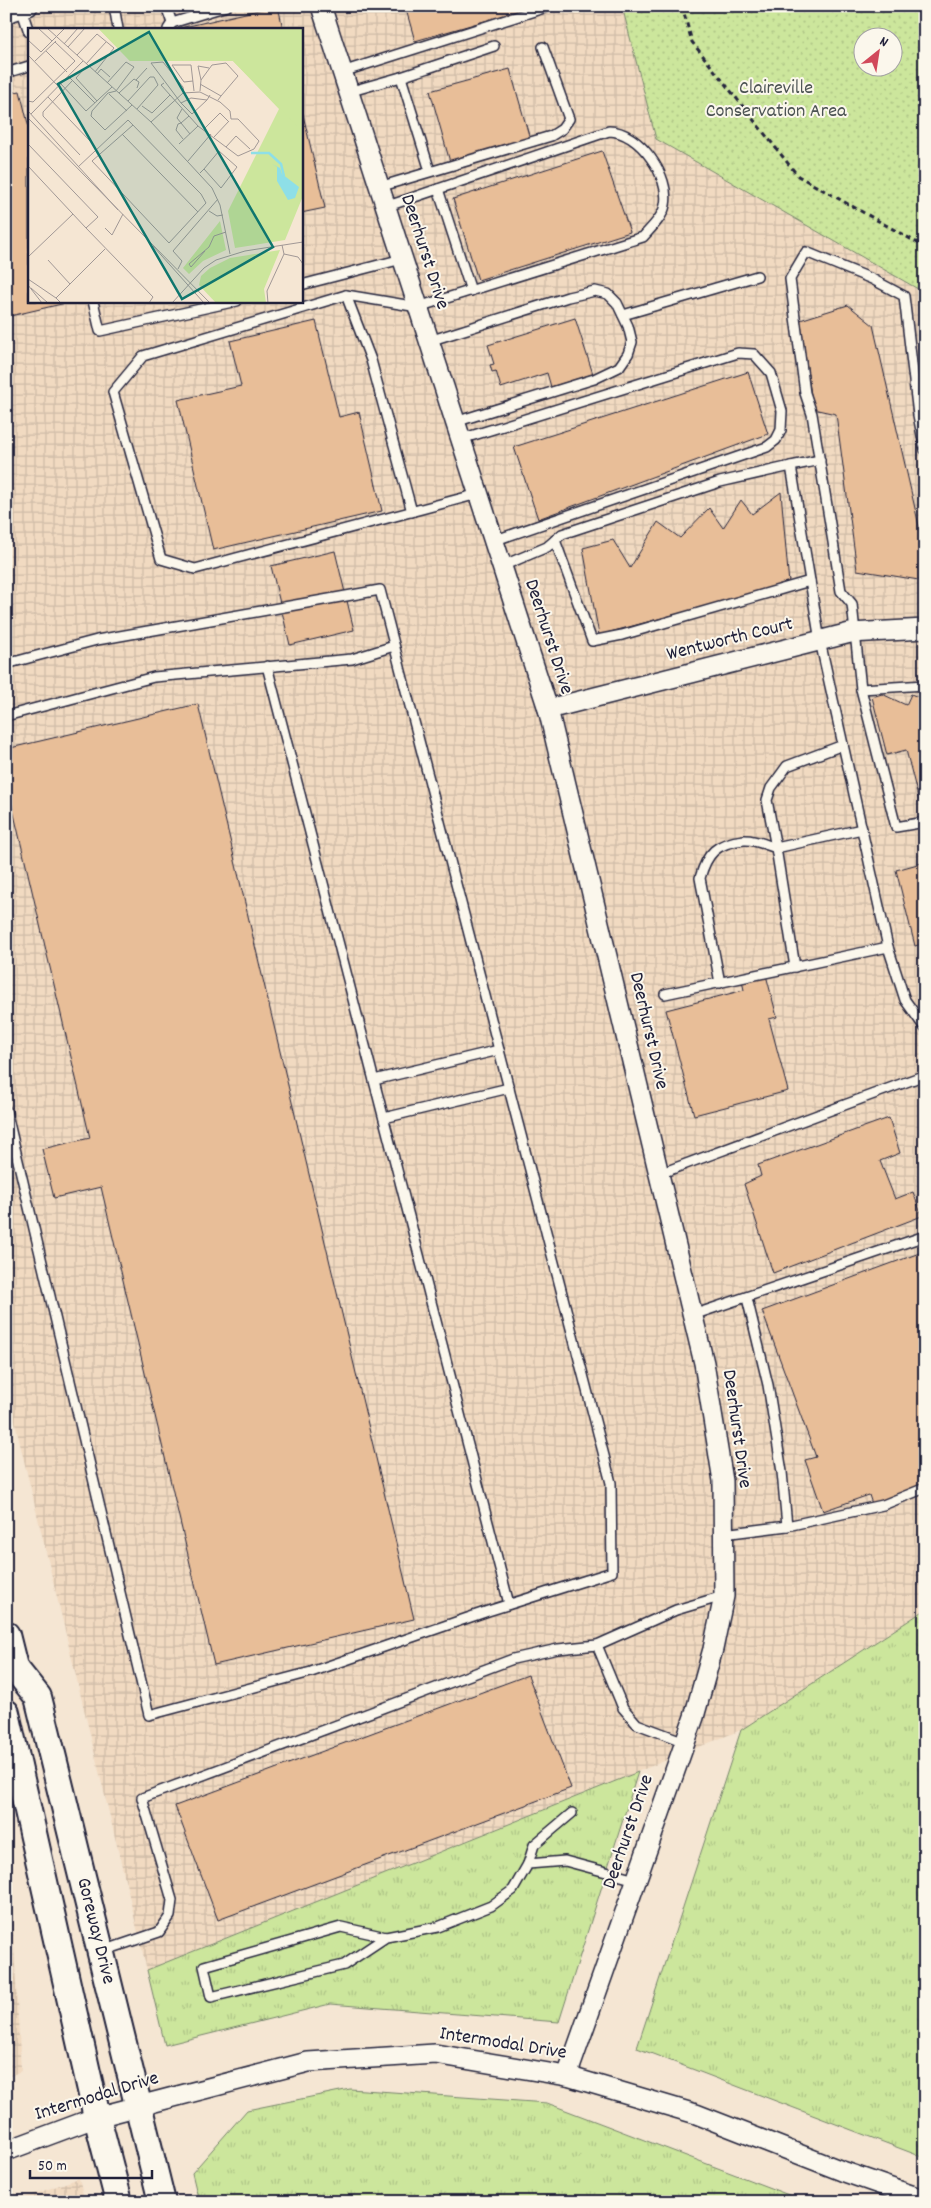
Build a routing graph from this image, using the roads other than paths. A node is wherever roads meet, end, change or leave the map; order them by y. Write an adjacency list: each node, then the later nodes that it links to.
1 (114, 6): 8 (lane)
2 (166, 6): 7 (lane)
3 (227, 6): 7 (lane)
4 (321, 6): 13 (street, Deerhurst Drive)
5 (550, 6): 13 (lane)
6 (19, 9): 9 (lane)
7 (170, 26)
8 (118, 28)
9 (28, 30)
10 (494, 46): 15 (lane)
11 (544, 47): 17 (lane)
12 (28, 66): 14 (lane)
13 (342, 72): 16 (street, Deerhurst Drive)
14 (6, 73)
15 (401, 77): 16 (lane); 17 (lane)
16 (348, 92): 18 (street, Deerhurst Drive)
17 (430, 171): 18 (lane)
18 (379, 187): 20 (street, Deerhurst Drive)
19 (438, 189): 20 (lane); 24 (lane); 24 (lane)
20 (385, 207): 21 (street, Deerhurst Drive)
21 (402, 259): 23 (lane); 29 (street, Deerhurst Drive)
22 (757, 276): 30 (lane)
23 (302, 285)
24 (471, 291): 29 (lane)
25 (346, 295): 29 (lane); 37 (lane); 37 (lane)
26 (93, 302): 28 (lane)
27 (225, 303): 28 (lane)
28 (202, 306)
29 (418, 307): 31 (street, Deerhurst Drive)
30 (623, 315): 31 (lane); 32 (lane)
31 (429, 341): 32 (street, Deerhurst Drive)
32 (458, 430): 36 (street, Deerhurst Drive); 39 (lane)
33 (925, 450): 34 (lane)
34 (820, 460): 35 (lane); 43 (lane)
35 (791, 466): 38 (lane); 41 (lane)
36 (478, 494): 37 (lane); 39 (street, Deerhurst Drive)
37 (412, 512)
38 (555, 540): 40 (lane); 41 (lane)
39 (493, 541): 40 (street, Deerhurst Drive)
40 (502, 566): 50 (street, Deerhurst Drive)
41 (810, 581): 44 (lane)
42 (925, 628): 43 (street, Wentworth Court)
43 (855, 633): 44 (street, Wentworth Court); 49 (lane)
44 (820, 641): 50 (street, Wentworth Court); 52 (lane)
45 (394, 646): 46 (lane); 47 (lane); 61 (lane)
46 (6, 664)
47 (267, 666): 51 (lane); 63 (lane)
48 (925, 685): 49 (lane)
49 (861, 689): 53 (lane)
50 (548, 709): 67 (street, Deerhurst Drive)
51 (6, 716)
52 (843, 745): 54 (lane); 55 (lane)
53 (925, 822)
54 (862, 829): 55 (lane); 56 (lane)
55 (776, 848): 57 (lane); 58 (lane)
56 (888, 947): 57 (lane); 60 (lane)
57 (795, 967): 58 (lane)
58 (720, 983): 59 (lane)
59 (665, 994)
60 (925, 1028)
61 (499, 1050): 63 (lane); 64 (lane)
62 (925, 1076): 67 (lane)
63 (374, 1080): 66 (lane)
64 (509, 1088): 66 (lane); 75 (lane)
65 (6, 1110): 75 (lane)
66 (384, 1118): 75 (lane)
67 (659, 1174): 70 (street, Deerhurst Drive)
68 (925, 1236): 69 (lane)
69 (747, 1298): 70 (lane); 72 (lane)
70 (694, 1315): 73 (street, Deerhurst Drive)
71 (925, 1488): 72 (lane)
72 (787, 1526): 73 (lane)
73 (724, 1534): 74 (street, Deerhurst Drive)
74 (724, 1596): 77 (lane); 81 (street, Deerhurst Drive)
75 (509, 1604)
76 (6, 1635): 78 (main road, Goreway Drive)
77 (597, 1645): 81 (lane); 86 (lane)
78 (14, 1667): 79 (main road, Goreway Drive); 86 (main road, Goreway Drive)
79 (6, 1702)
80 (6, 1713): 89 (main road, Goreway Drive)
81 (685, 1742): 84 (street, Deerhurst Drive)
82 (572, 1813): 83 (lane)
83 (528, 1864): 84 (lane); 85 (lane)
84 (636, 1880): 87 (street, Deerhurst Drive)
85 (386, 1937): 85 (lane)
86 (101, 1952): 88 (main road, Goreway Drive)
87 (567, 2076): 88 (street, Intermodal Drive); 91 (street, Intermodal Drive)
88 (138, 2106): 89 (street, Intermodal Drive); 93 (main road, Goreway Drive)
89 (97, 2117): 90 (street, Intermodal Drive); 92 (main road, Goreway Drive)
90 (6, 2150)
91 (925, 2200)
92 (119, 2202)
93 (162, 2202)

